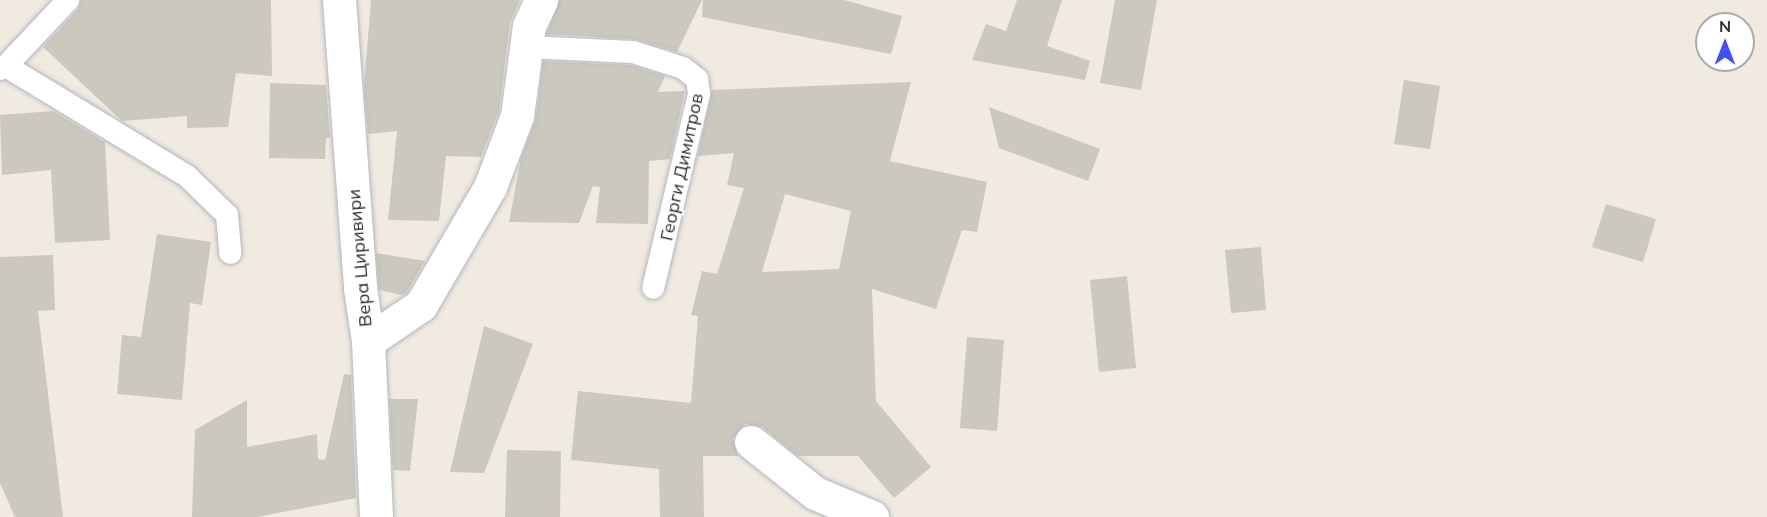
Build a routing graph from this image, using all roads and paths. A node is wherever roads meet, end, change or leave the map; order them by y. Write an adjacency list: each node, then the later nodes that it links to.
1 (68, 0): 5 (lane)
2 (339, 0): 8 (street, Вера Циривири)
3 (541, 0): 4 (street)
4 (526, 47): 7 (lane, Георги Димитров); 8 (street)
5 (3, 67): 6 (lane)
6 (230, 253)
7 (653, 288)
8 (368, 341): 10 (street, Вера Циривири)
9 (751, 442): 11 (street)
10 (376, 517)
11 (872, 517)

